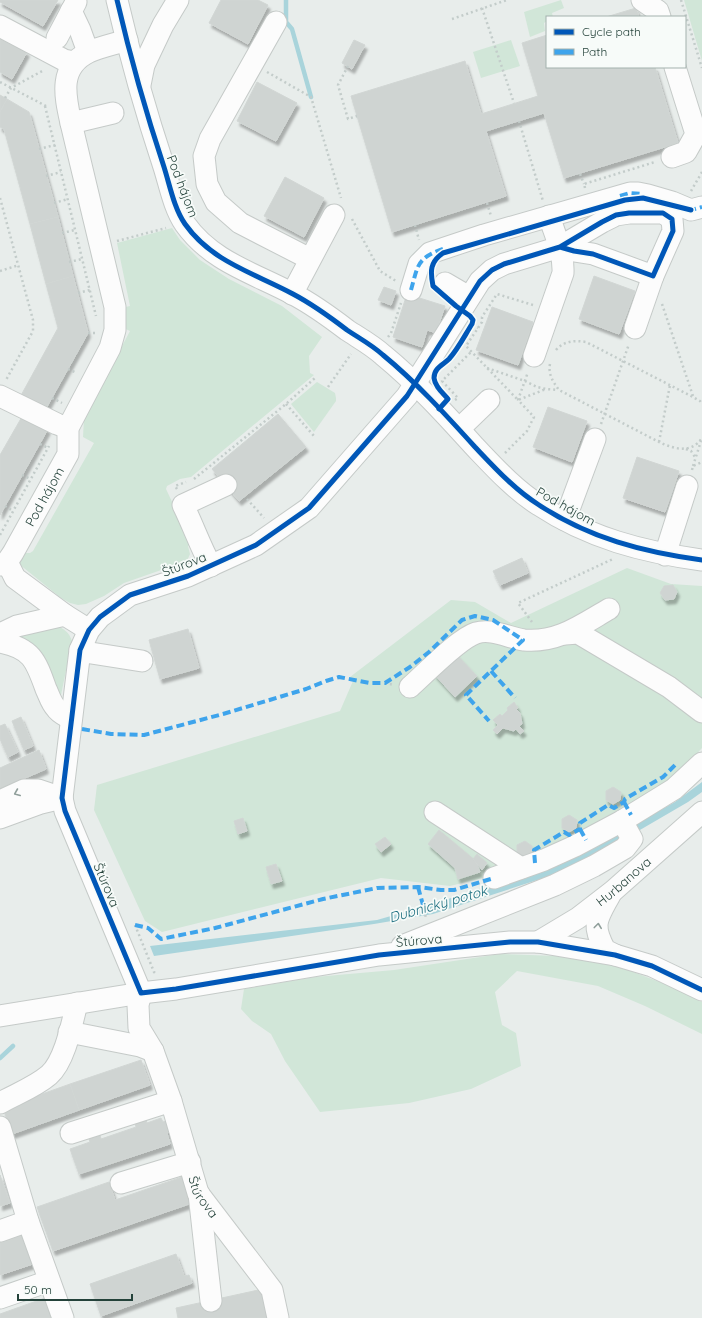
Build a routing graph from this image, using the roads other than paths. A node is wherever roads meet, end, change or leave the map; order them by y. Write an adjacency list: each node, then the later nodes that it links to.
1 (117, 0): 7 (street, Pod hájom)
2 (178, 0): 5 (street, Pod hájom)
3 (75, 6): 8 (street); 9 (street)
4 (276, 22): 19 (street, Pod hájom)
5 (163, 25): 7 (street); 11 (street, Pod hájom)
6 (0, 26): 9 (street)
7 (125, 30): 9 (street); 11 (street, Pod hájom)
8 (57, 38)
9 (75, 58): 13 (street, Pod hájom)
10 (675, 68): 14 (street)
11 (140, 85): 22 (street, Pod hájom)
12 (113, 113): 13 (street)
13 (71, 123): 30 (street, Pod hájom)
14 (672, 157)
15 (692, 206): 17 (street)
16 (342, 211): 19 (street)
17 (549, 216): 18 (street); 23 (street)
18 (560, 248): 20 (street); 20 (street); 24 (street); 26 (street)
19 (310, 259): 22 (street)
20 (652, 281): 25 (street)
21 (445, 283): 24 (street)
22 (292, 294): 27 (street, Pod hájom)
23 (407, 295)
24 (465, 304): 27 (street)
25 (634, 328)
26 (546, 358)
27 (415, 384): 31 (street, Pod hájom); 39 (street, Štúrova)
28 (2, 391): 30 (street)
29 (489, 400): 31 (street)
30 (62, 426): 38 (street, Pod hájom)
31 (459, 429): 35 (street, Pod hájom)
32 (595, 440): 35 (street, Pod hájom)
33 (690, 476): 36 (street)
34 (226, 485): 39 (street)
35 (565, 520): 36 (street, Pod hájom)
36 (665, 555): 37 (street, Pod hájom)
37 (702, 560)
38 (3, 563): 41 (street, Pod hájom)
39 (211, 566): 42 (street, Štúrova)
40 (609, 609): 44 (street)
41 (65, 615): 42 (street, Pod hájom); 43 (street)
42 (89, 630): 46 (street, Štúrova)
43 (0, 634)
44 (565, 634): 48 (street); 49 (street)
45 (0, 642): 50 (street)
46 (80, 650): 47 (street); 50 (street, Štúrova)
47 (142, 661)
48 (410, 687)
49 (702, 712)
50 (71, 718): 52 (street, Štúrova)
51 (702, 763): 57 (street)
52 (62, 798): 53 (street, one-way to 53); 56 (street); 65 (street, Štúrova)
53 (0, 801)
54 (435, 812): 58 (street)
55 (702, 812): 60 (street, Hurbanova)
56 (0, 818)
57 (626, 828): 58 (street); 62 (street)
58 (521, 868): 59 (street)
59 (494, 878)
60 (613, 891): 61 (street, Hurbanova); 63 (street, one-way to 60)
61 (538, 942): 62 (street, Štúrova); 63 (street, Štúrova)
62 (379, 955): 65 (street, Štúrova)
63 (616, 955): 64 (street, Štúrova)
64 (702, 990)
65 (140, 993): 66 (street, Štúrova); 69 (street, Štúrova)
66 (77, 1003): 67 (street, Štúrova); 68 (street)
67 (0, 1016)
68 (69, 1032): 69 (street); 71 (street)
69 (153, 1051): 70 (street, Štúrova)
70 (170, 1101): 73 (street); 75 (street, Štúrova)
71 (0, 1102)
72 (0, 1127): 74 (street)
73 (72, 1133)
74 (4, 1156): 78 (street)
75 (190, 1162): 76 (street); 77 (street, Štúrova)
76 (121, 1183)
77 (198, 1193): 82 (street); 84 (street, Štúrova)
78 (28, 1221): 79 (street); 80 (street)
79 (0, 1231)
80 (49, 1281): 81 (street); 83 (street)
81 (0, 1298)
82 (210, 1301)
83 (63, 1318)
84 (278, 1318)

